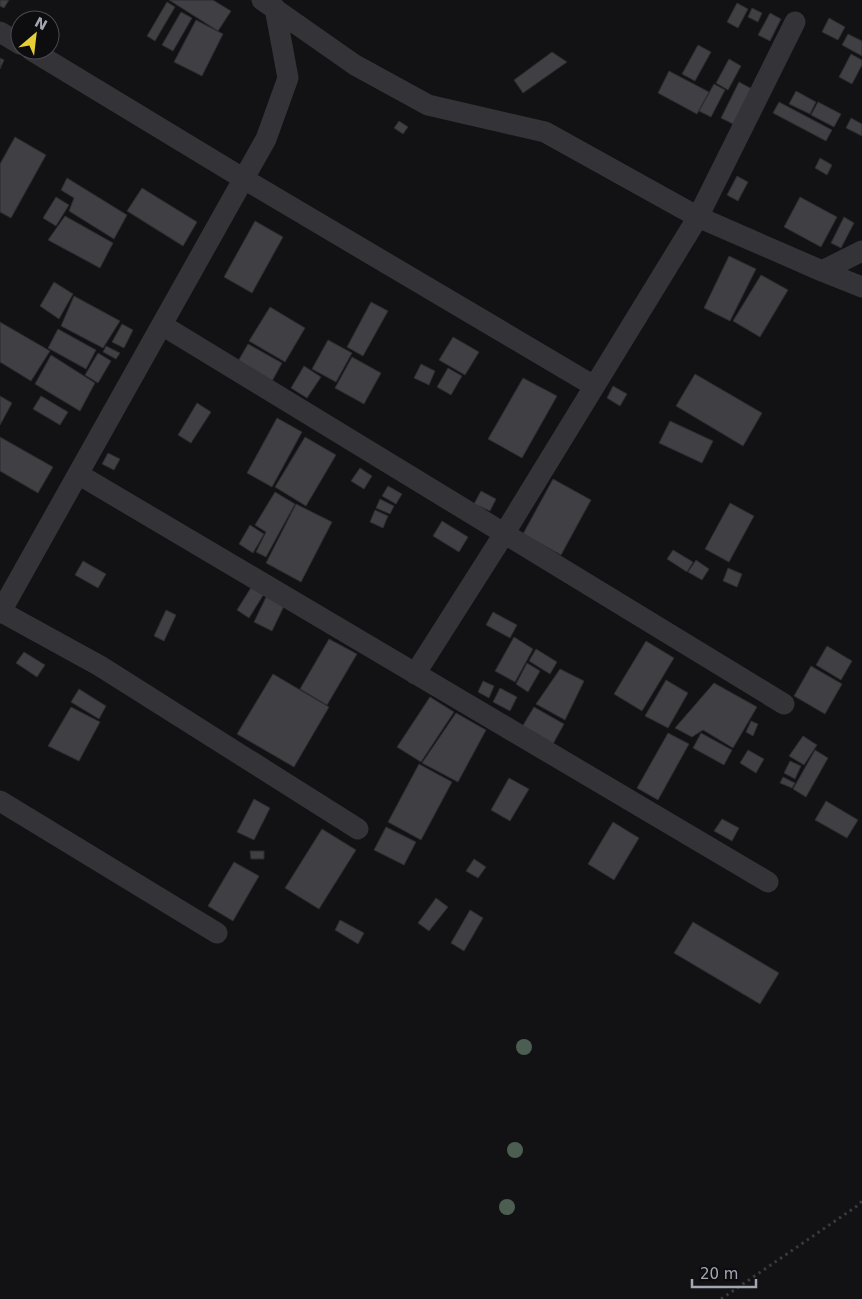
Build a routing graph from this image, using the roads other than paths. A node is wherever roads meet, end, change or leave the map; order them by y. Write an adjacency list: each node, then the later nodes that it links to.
1 (269, 4): 4 (street); 5 (street)
2 (795, 22): 5 (street)
3 (47, 60): 4 (street)
4 (244, 179): 9 (street); 10 (street)
5 (698, 217): 7 (street); 10 (street)
6 (862, 251): 7 (street)
7 (822, 271): 8 (street)
8 (862, 287)
9 (162, 325): 11 (street); 12 (street)
10 (594, 386): 12 (street)
11 (78, 474): 13 (street); 14 (street)
12 (504, 534): 14 (street); 15 (street)
13 (0, 612): 17 (street)
14 (415, 674): 18 (street)
15 (784, 704)
16 (0, 801): 19 (street)
17 (358, 829)
18 (768, 882)
19 (217, 933)

